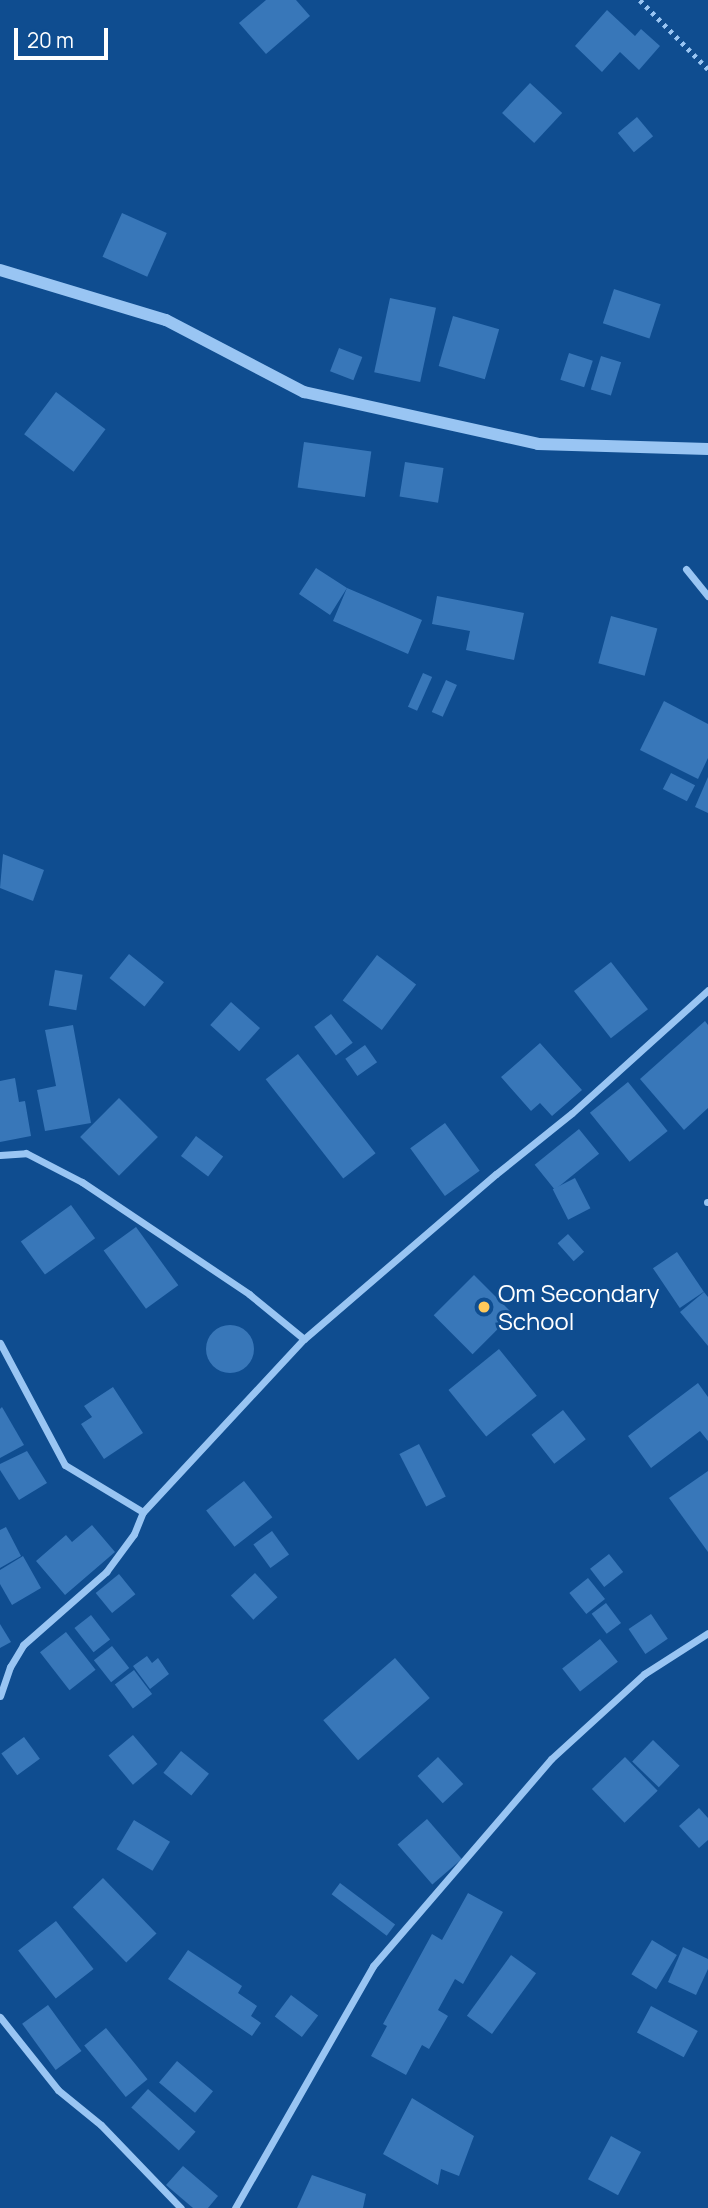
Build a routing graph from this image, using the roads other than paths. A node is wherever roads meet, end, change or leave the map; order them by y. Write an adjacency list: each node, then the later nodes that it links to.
1 (0, 270): 2 (street)
2 (708, 449)
3 (686, 569): 4 (street)
4 (708, 596)
5 (708, 990): 7 (street)
6 (0, 1155): 7 (street)
7 (304, 1339): 9 (street)
8 (0, 1343): 9 (street)
9 (144, 1513): 11 (street)
10 (708, 1633): 14 (street)
11 (0, 1696)
12 (0, 2017): 13 (street)
13 (181, 2208)
14 (235, 2208)

